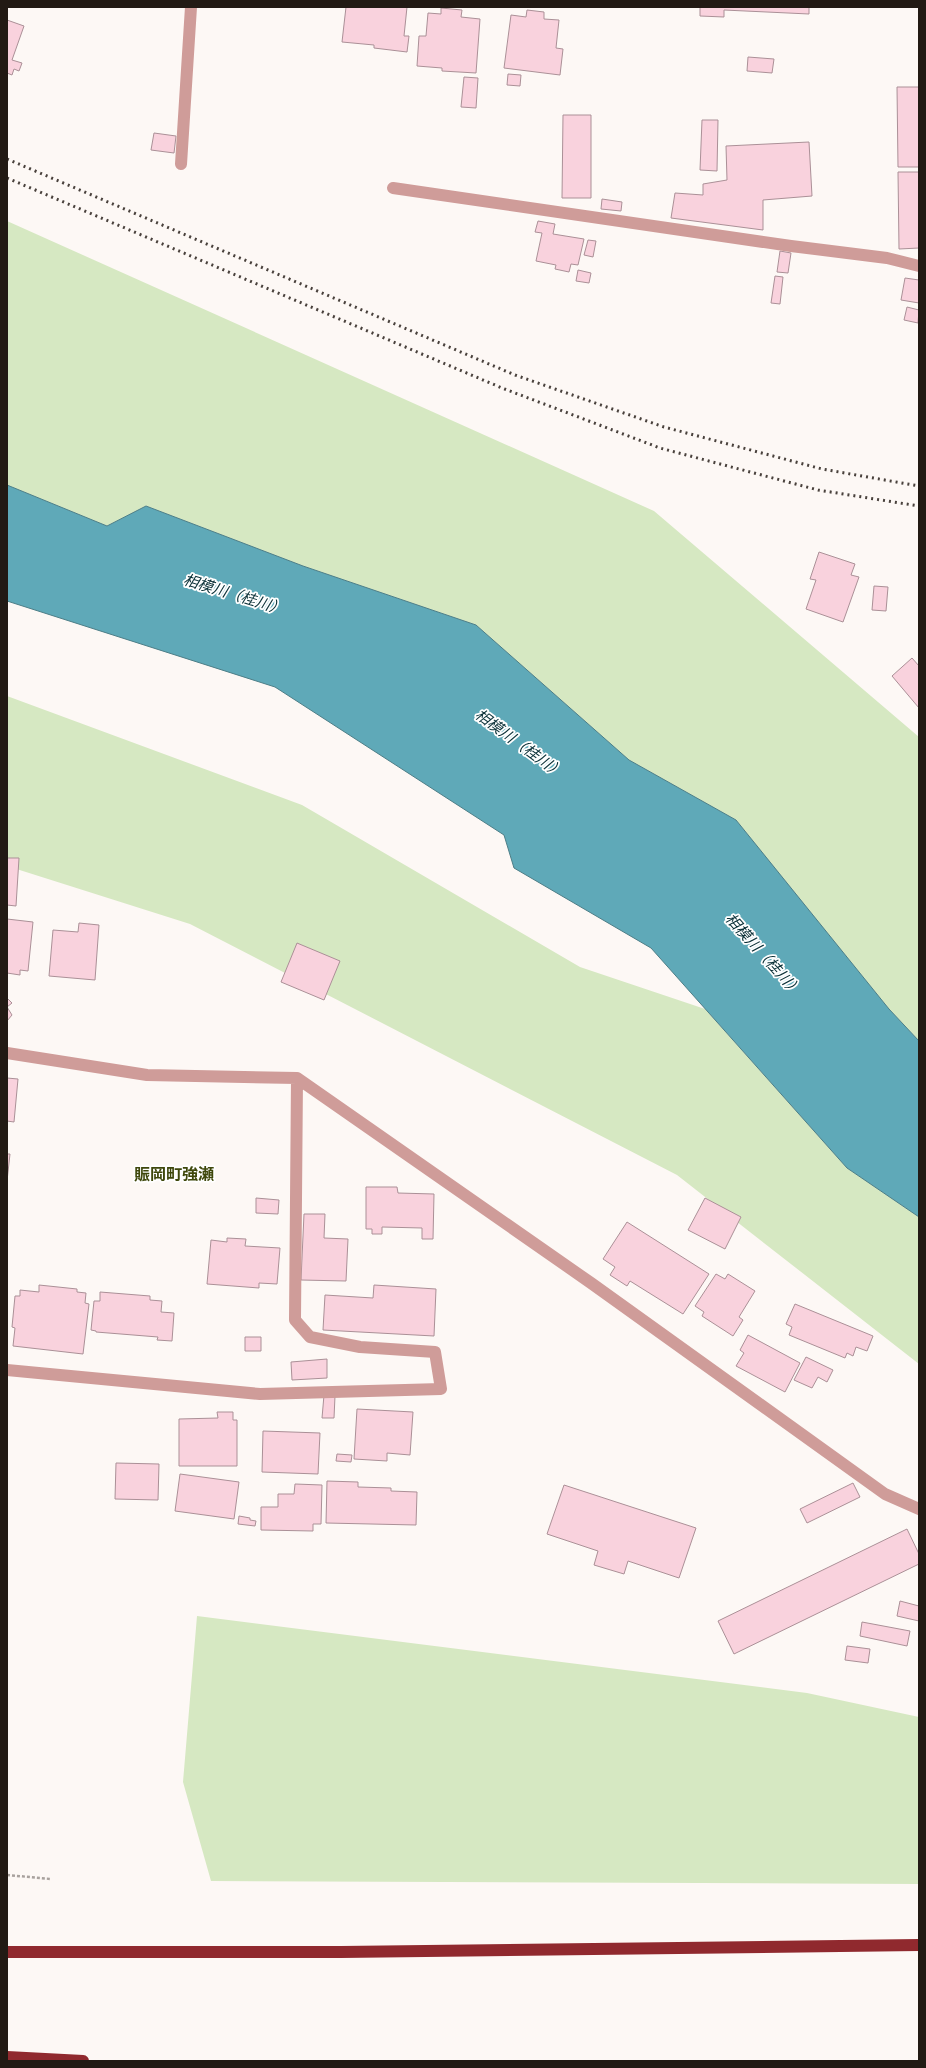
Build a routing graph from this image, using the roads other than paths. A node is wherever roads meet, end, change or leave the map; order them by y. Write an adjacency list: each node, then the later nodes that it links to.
1 (191, 7): 2 (street)
2 (181, 164)
3 (393, 188): 4 (street)
4 (919, 266)
5 (7, 1053): 6 (street)
6 (297, 1078): 7 (street); 8 (street)
7 (7, 1370)
8 (919, 1509)
9 (919, 1945): 10 (highway)
10 (7, 1952)
11 (7, 2057): 12 (highway)
12 (83, 2061)

